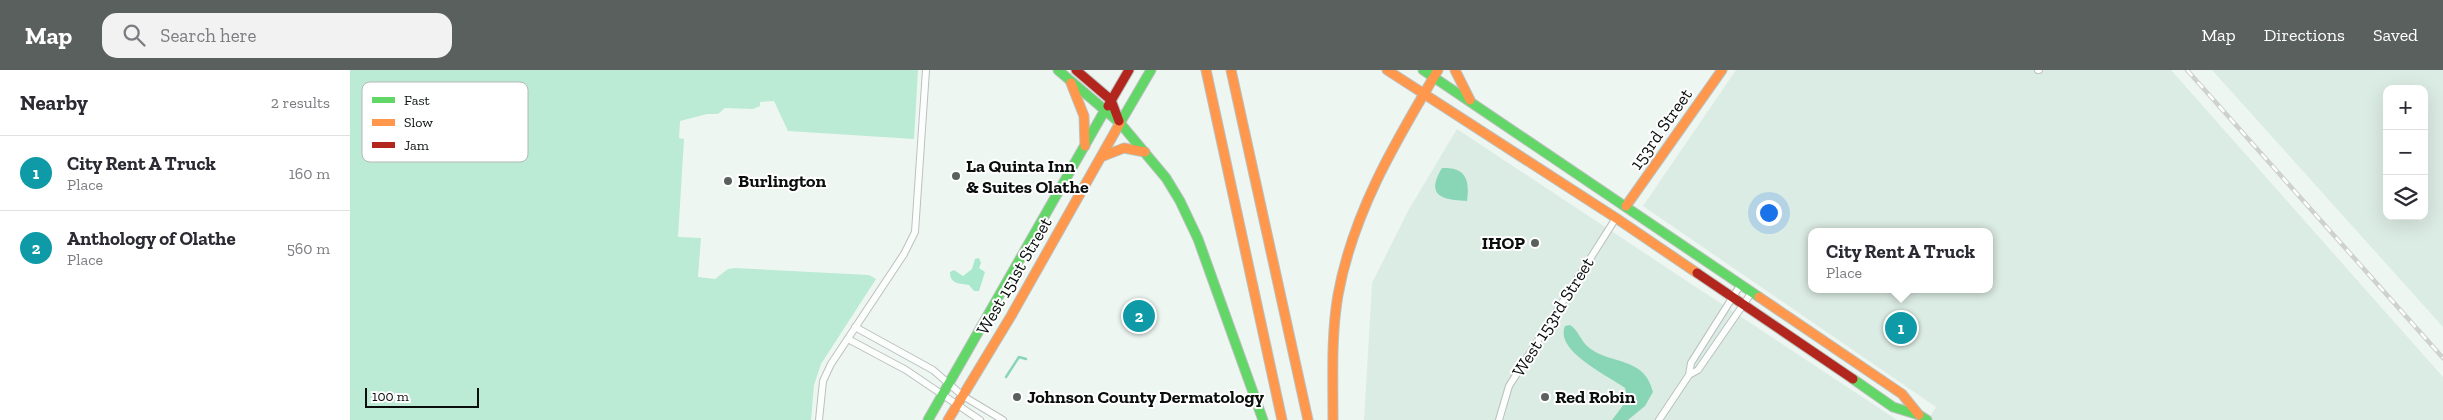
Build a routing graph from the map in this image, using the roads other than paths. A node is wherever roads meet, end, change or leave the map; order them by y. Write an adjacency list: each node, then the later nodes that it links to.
1 (926, 70): 28 (street)
2 (1058, 70): 13 (main road)
3 (1076, 70): 15 (main road)
4 (1129, 70): 15 (main road, West 151st Street)
5 (1151, 70): 18 (main road, West 151st Street)
6 (1206, 70): 42 (main road)
7 (1231, 70): 43 (main road)
8 (1387, 70): 14 (main road)
9 (1455, 70): 16 (main road)
10 (1722, 70): 22 (main road, 153rd Street)
11 (1425, 71): 12 (main road); 14 (main road)
12 (1436, 74): 14 (main road); 16 (main road)
13 (1069, 80): 17 (main road); 19 (main road)
14 (1424, 94): 23 (main road); 44 (main road)
15 (1111, 100): 17 (main road, West 151st Street); 18 (main road)
16 (1472, 102): 22 (main road)
17 (1105, 110): 18 (main road); 19 (main road, West 151st Street)
18 (1120, 123): 20 (main road); 21 (main road, West 151st Street)
19 (1085, 146): 31 (main road, West 151st Street)
20 (1144, 152): 21 (main road); 41 (main road)
21 (1101, 157): 33 (main road, West 151st Street)
22 (1626, 206): 24 (main road)
23 (1616, 218): 26 (main road); 45 (street, West 153rd Street)
24 (1741, 284): 25 (main road); 26 (street)
25 (1752, 292): 27 (street); 35 (main road)
26 (1732, 298): 27 (main road); 30 (street)
27 (1743, 306): 30 (street); 35 (main road)
28 (855, 327): 29 (street); 31 (street)
29 (848, 339): 32 (street); 36 (street)
30 (1689, 375): 46 (street)
31 (950, 383): 32 (main road, West 151st Street); 33 (street)
32 (943, 395): 34 (street); 37 (main road, West 151st Street)
33 (963, 396): 34 (main road, West 151st Street); 40 (street)
34 (957, 406): 38 (main road, West 151st Street); 39 (street)
35 (1923, 418)
36 (819, 420)
37 (928, 420)
38 (948, 420)
39 (980, 420)
40 (1003, 420)
41 (1263, 420)
42 (1282, 420)
43 (1308, 420)
44 (1333, 420)
45 (1499, 420)
46 (1659, 420)

